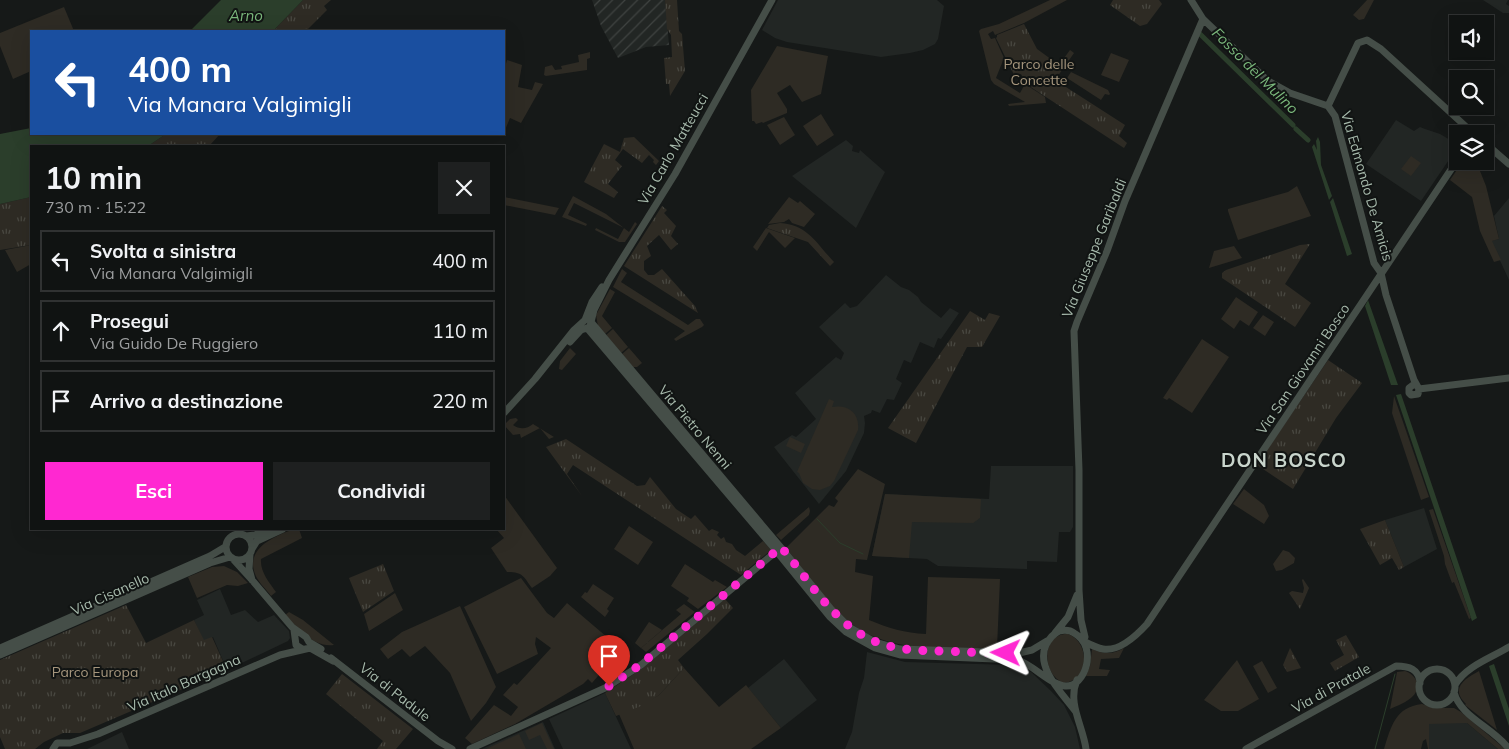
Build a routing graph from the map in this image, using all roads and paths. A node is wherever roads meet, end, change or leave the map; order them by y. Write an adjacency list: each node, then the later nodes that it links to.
1 (772, 0): 12 (main road, Via Carlo Matteucci)
2 (1191, 0): 3 (main road)
3 (1203, 19): 4 (main road); 24 (main road, Via Giuseppe Garibaldi)
4 (1328, 106): 5 (main road); 9 (main road, Via Edmondo De Amicis)
5 (1464, 125)
6 (1494, 151): 7 (main road)
7 (1509, 164)
8 (1451, 170): 9 (main road, Via San Giovanni Bosco)
9 (1381, 273): 10 (main road, Via Edmondo De Amicis); 11 (main road, Via San Giovanni Bosco)
10 (1386, 295): 11 (main road); 13 (main road, Via Edmondo De Amicis)
11 (1367, 297): 28 (main road, Via San Giovanni Bosco)
12 (587, 324): 14 (main road, Via Carlo Matteucci); 15 (main road, Via Carlo Matteucci); 20 (main road, Via Pietro Nenni)
13 (1509, 378)
14 (505, 412)
15 (505, 419)
16 (267, 530): 18 (main road)
17 (282, 530): 21 (main road)
18 (246, 536): 19 (main road); 21 (main road)
19 (225, 547): 22 (main road); 32 (main road, Via Cisanello)
20 (779, 549): 27 (main road); 37 (main road); 48 (main road)
21 (251, 552): 22 (main road); 23 (main road)
22 (231, 558): 23 (main road); 34 (main road, Via Cisanello)
23 (252, 580): 25 (main road)
24 (1079, 590): 27 (main road, Via Giuseppe Garibaldi); 28 (main road, Via Giuseppe Garibaldi)
25 (294, 630): 26 (main road); 29 (main road)
26 (303, 636): 29 (main road); 30 (main road)
27 (1051, 638): 28 (main road); 37 (main road)
28 (1084, 641): 38 (main road)
29 (295, 642): 30 (main road); 33 (main road, Via Italo Bargagna)
30 (305, 646): 33 (main road, Via Italo Bargagna); 44 (main road, Via di Padule)
31 (1509, 647): 35 (main road)
32 (0, 648)
33 (280, 654): 45 (main road, Via Italo Bargagna)
34 (0, 655)
35 (1469, 669): 36 (main road); 40 (main road)
36 (1443, 671): 39 (main road); 40 (main road)
37 (1053, 680): 38 (main road); 43 (main road)
38 (1077, 680): 43 (main road)
39 (1420, 684): 41 (main road); 50 (main road, Via di Pratale)
40 (1454, 688): 41 (main road); 42 (main road)
41 (1443, 704): 42 (main road)
42 (1460, 706): 51 (main road)
43 (1076, 712): 49 (main road)
44 (443, 746): 47 (main road, Via di Padule)
45 (66, 747): 46 (main road, Via Italo Bargagna)
46 (53, 749)
47 (452, 749)
48 (473, 749)
49 (1086, 749)
50 (1246, 749)
51 (1509, 749)

